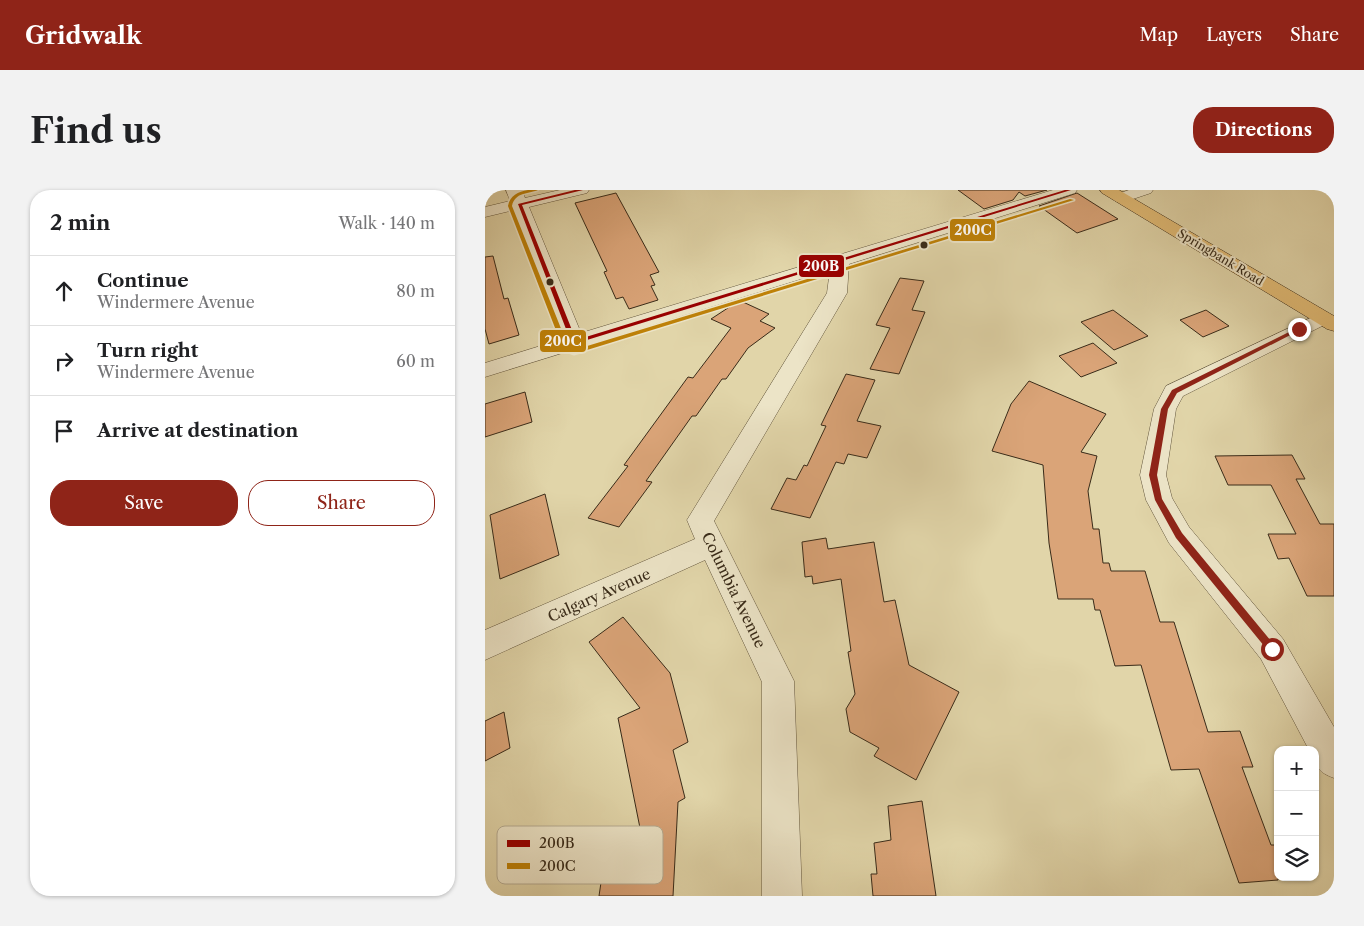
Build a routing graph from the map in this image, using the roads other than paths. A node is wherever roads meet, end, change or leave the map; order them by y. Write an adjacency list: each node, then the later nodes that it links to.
1 (581, 190): 5 (street)
2 (1069, 190): 7 (street)
3 (1145, 190): 4 (street)
4 (1115, 194): 8 (main road, Springbank Road)
5 (517, 197): 6 (street); 9 (street)
6 (485, 212)
7 (841, 260): 9 (street); 11 (street, Columbia Avenue)
8 (1331, 322): 13 (street)
9 (574, 342): 10 (street)
10 (485, 370)
11 (712, 544): 12 (street, Calgary Avenue); 14 (street, Columbia Avenue)
12 (485, 645)
13 (1334, 761)
14 (782, 896)

